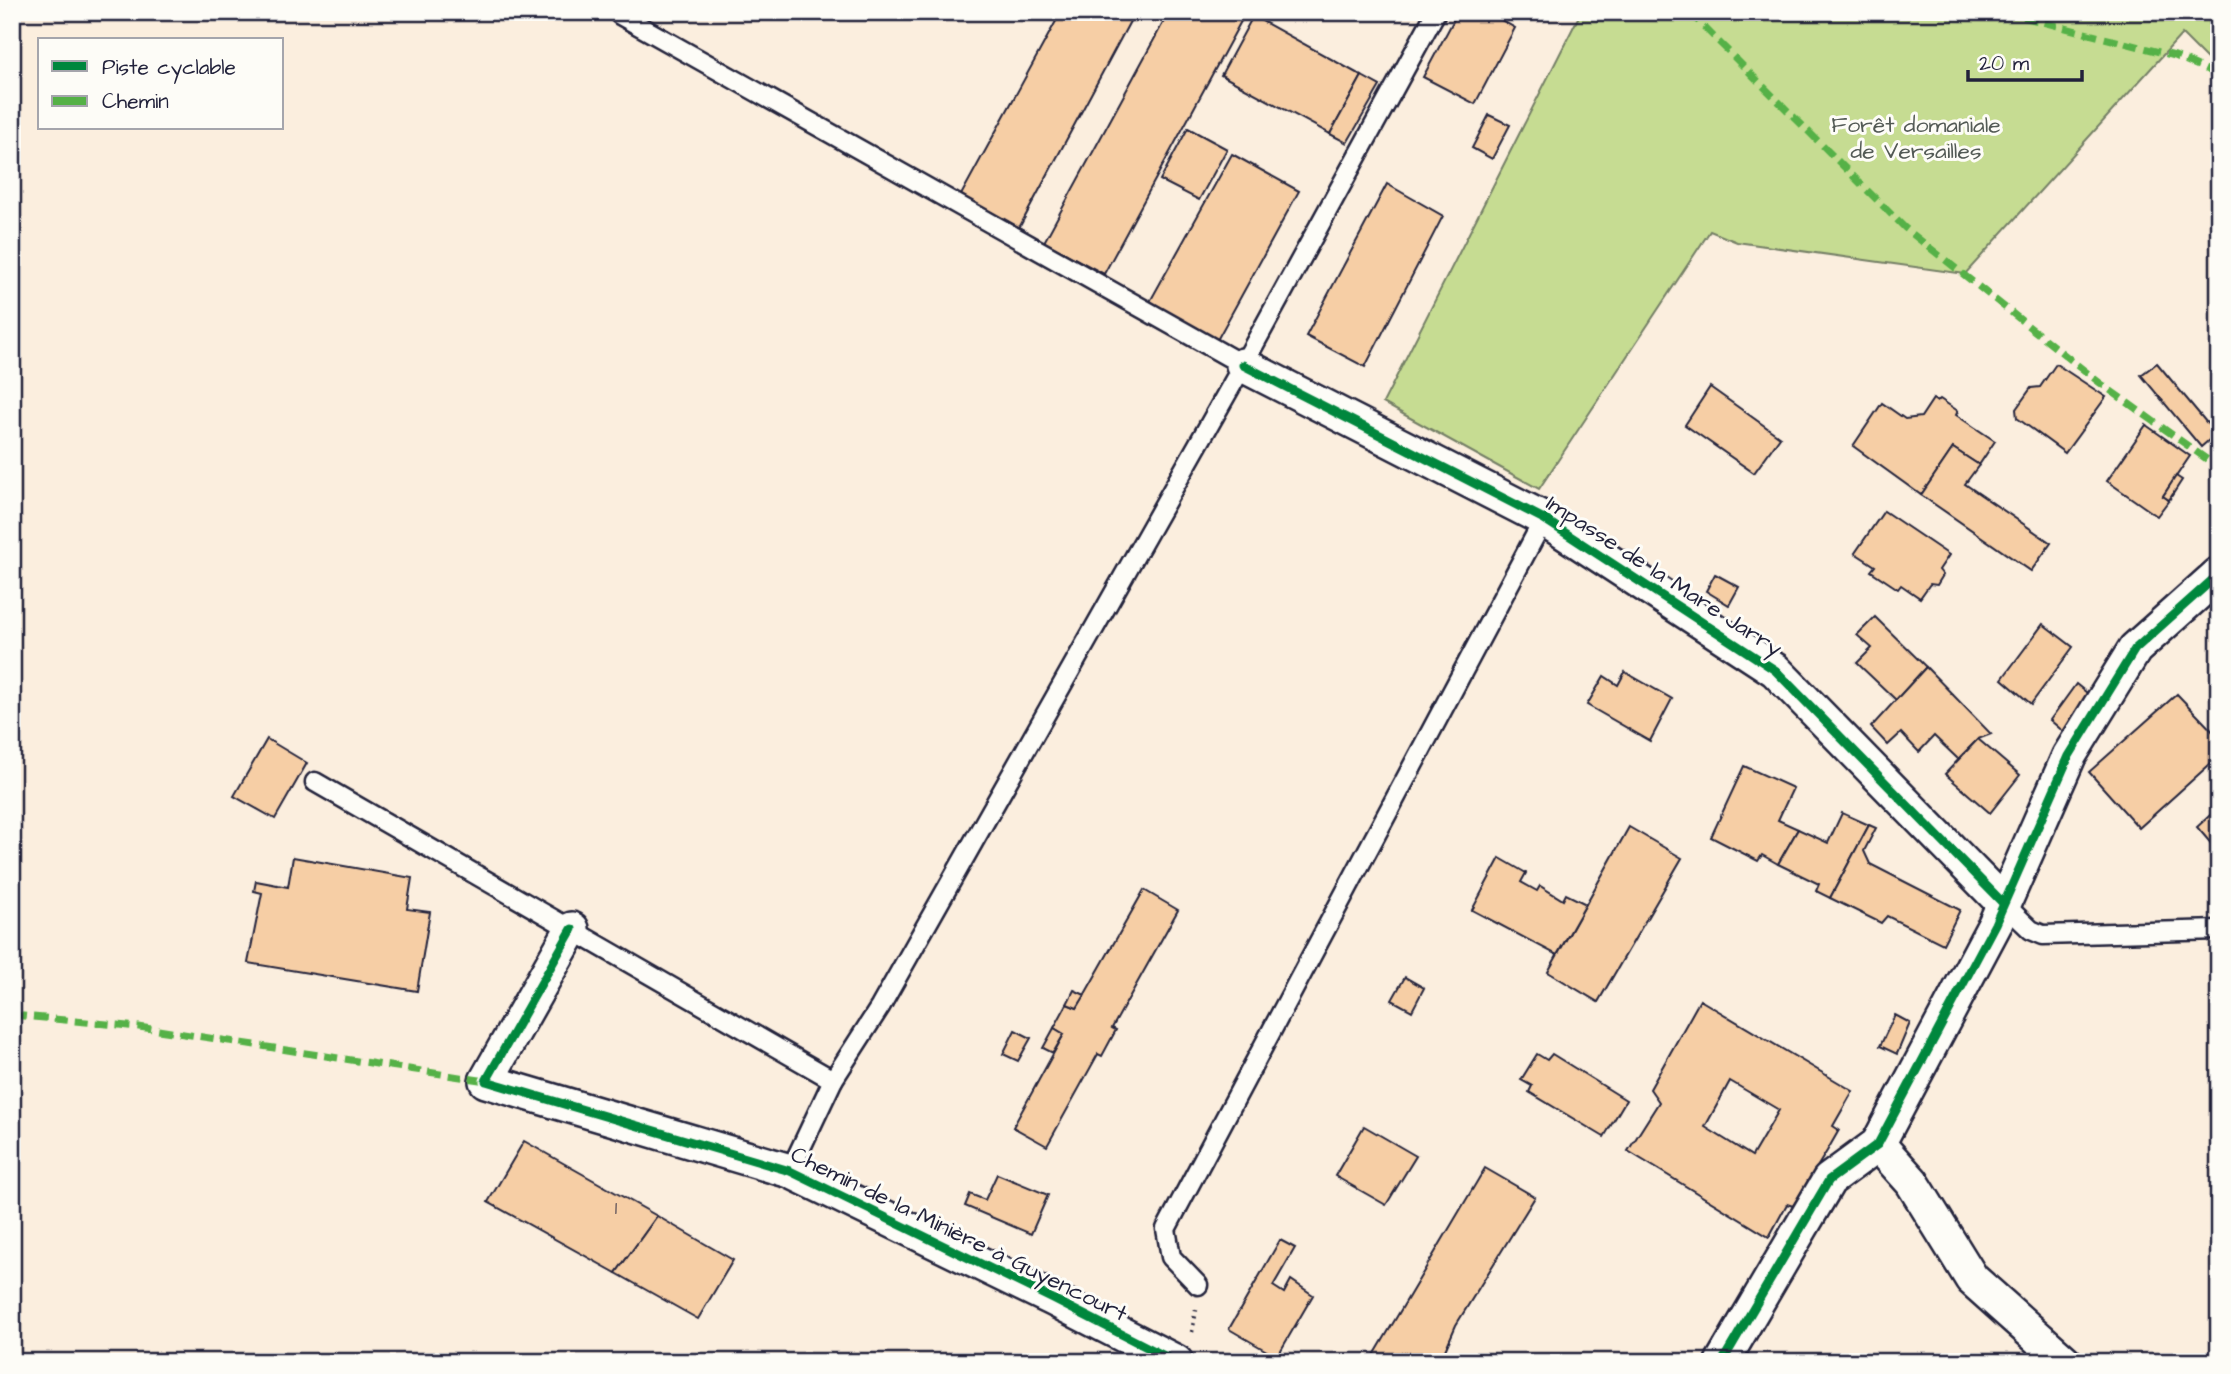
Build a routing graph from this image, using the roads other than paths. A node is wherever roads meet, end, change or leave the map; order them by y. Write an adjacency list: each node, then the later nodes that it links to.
1 (1436, 12): 3 (lane)
2 (620, 15): 3 (lane)
3 (1243, 365): 4 (street, Impasse de la Mare Jarry); 10 (lane)
4 (1544, 519): 7 (street, Impasse de la Mare Jarry); 13 (lane)
5 (2219, 574): 7 (street)
6 (315, 782): 8 (lane)
7 (2003, 903): 9 (lane); 11 (street)
8 (572, 929): 10 (lane); 12 (street, Chemin de la Minière à Guyencourt)
9 (2219, 930)
10 (833, 1080): 12 (lane)
11 (1878, 1144): 15 (street); 16 (street)
12 (790, 1171): 14 (street, Chemin de la Minière à Guyencourt)
13 (1198, 1285)
14 (1182, 1350)
15 (1722, 1362)
16 (2065, 1362)

